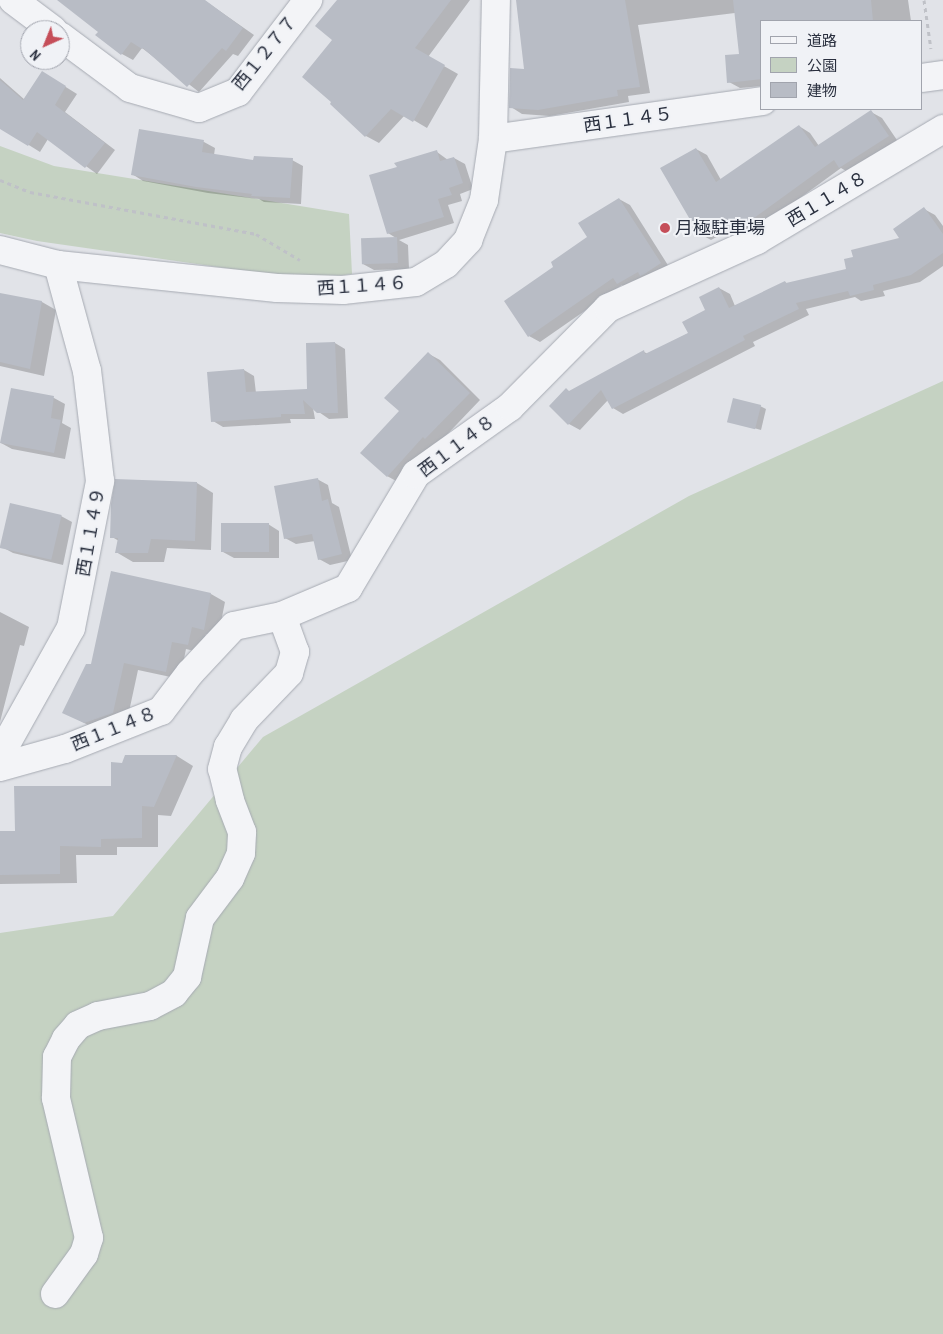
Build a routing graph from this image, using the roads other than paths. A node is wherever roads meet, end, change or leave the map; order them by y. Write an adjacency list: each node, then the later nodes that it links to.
1 (13, 0): 4 (street)
2 (308, 0): 5 (street, 西１２７７)
3 (496, 0): 10 (street, 西１１４６)
4 (40, 20)
5 (70, 43)
6 (943, 75): 7 (street)
7 (923, 78)
8 (760, 101): 10 (street, 西１１４５)
9 (943, 129): 13 (street, 西１１４８)
10 (493, 139): 12 (street, 西１１４６)
11 (0, 250): 12 (street, 西１１４６)
12 (58, 265): 14 (street, 西１１４９)
13 (282, 616): 15 (street, 西１１４８); 16 (street)
14 (0, 755)
15 (0, 767)
16 (55, 1294)

